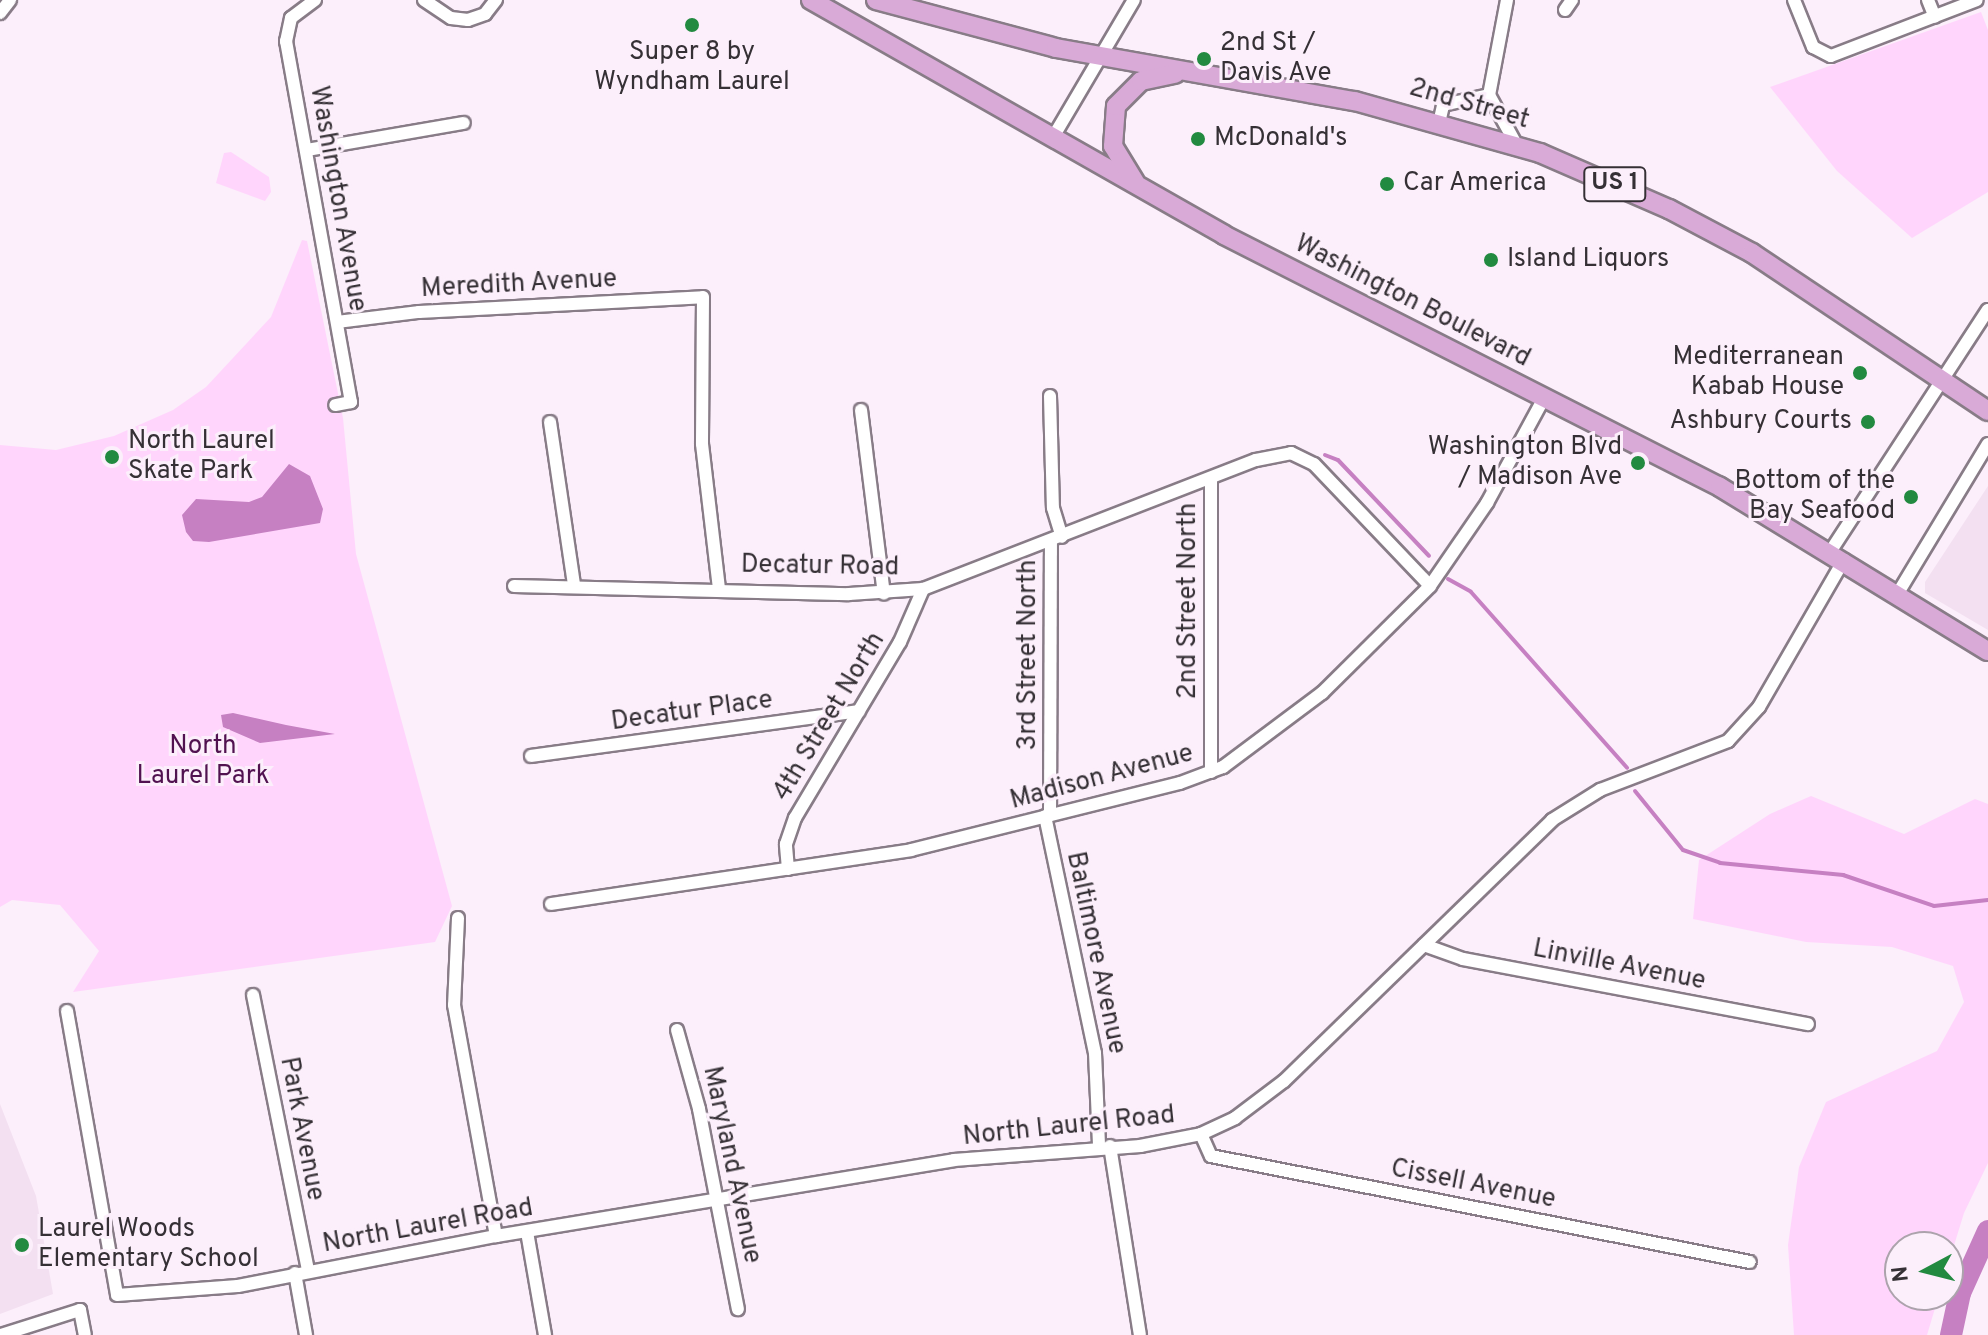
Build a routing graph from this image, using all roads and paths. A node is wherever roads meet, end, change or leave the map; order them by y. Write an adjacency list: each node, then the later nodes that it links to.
1 (10, 0): 12 (street)
2 (315, 0): 21 (street, Washington Avenue)
3 (424, 0): 4 (street)
4 (496, 0)
5 (811, 0): 19 (main road, Washington Boulevard)
6 (876, 0): 14 (main road, 2nd Street / US 1)
7 (1134, 0): 14 (street)
8 (1507, 0): 16 (street)
9 (1794, 0): 13 (street)
10 (1928, 0): 13 (street)
11 (1977, 0): 13 (street)
12 (0, 13)
13 (1935, 17)
14 (1100, 55): 15 (main road, 2nd Street / US 1); 19 (street)
15 (1193, 72): 18 (main road, 2nd Street / US 1); 22 (main road)
16 (1489, 95): 18 (street); 20 (street)
17 (464, 123): 21 (street)
18 (1439, 123): 20 (main road, 2nd Street / US 1)
19 (1052, 139): 22 (main road, Washington Boulevard)
20 (1516, 144): 25 (main road, 2nd Street / US 1)
21 (307, 150): 24 (street, Washington Avenue)
22 (1141, 189): 27 (main road, Washington Boulevard)
23 (1988, 310): 25 (street, North Laurel Road)
24 (337, 322): 28 (street, Washington Avenue); 39 (street, Meredith Avenue)
25 (1943, 380): 30 (main road, 2nd Street / US 1); 35 (street, North Laurel Road)
26 (1050, 396): 34 (street, 3rd Street North)
27 (1544, 398): 35 (main road, Washington Boulevard); 38 (street, Madison Avenue)
28 (335, 405)
29 (861, 410): 42 (street)
30 (1988, 411)
31 (550, 422): 36 (street)
32 (1988, 444): 41 (street)
33 (1211, 478): 34 (street, Decatur Road); 38 (street, Decatur Road); 46 (street, 2nd Street North)
34 (1056, 540): 40 (street, Decatur Road); 47 (street, 3rd Street North)
35 (1837, 556): 41 (main road, Washington Boulevard); 51 (street, North Laurel Road)
36 (574, 585): 37 (street, Decatur Road); 39 (street, Decatur Road)
37 (514, 586)
38 (1430, 586): 46 (street, Madison Avenue)
39 (719, 588): 42 (street, Decatur Road)
40 (923, 589): 42 (street, Decatur Road); 44 (street, 4th Street North)
41 (1898, 593): 43 (main road, Washington Boulevard)
42 (884, 594)
43 (1988, 651)
44 (859, 711): 45 (street, Decatur Place); 48 (street, 4th Street North)
45 (531, 756)
46 (1211, 772): 47 (street, Madison Avenue)
47 (1048, 816): 48 (street, Madison Avenue); 57 (street, Baltimore Avenue)
48 (788, 869): 49 (street, Madison Avenue)
49 (551, 904)
50 (458, 918): 60 (street)
51 (1424, 945): 54 (street, Linville Avenue); 56 (street, North Laurel Road)
52 (253, 995): 62 (street, Park Avenue)
53 (67, 1011): 62 (street, North Laurel Road)
54 (1808, 1024)
55 (677, 1030): 58 (street, Maryland Avenue)
56 (1201, 1134): 57 (street, North Laurel Road); 61 (street, Cissell Avenue)
57 (1104, 1146): 58 (street, North Laurel Road); 68 (street, Baltimore Avenue)
58 (718, 1200): 59 (street, North Laurel Road); 63 (street, Maryland Avenue)
59 (527, 1232): 60 (street, North Laurel Road); 67 (street)
60 (496, 1236): 62 (street, North Laurel Road)
61 (1750, 1262)
62 (301, 1272): 66 (street, Park Avenue)
63 (738, 1309)
64 (1, 1335): 65 (street)
65 (85, 1335)
66 (306, 1335)
67 (545, 1335)
68 (1140, 1335)

